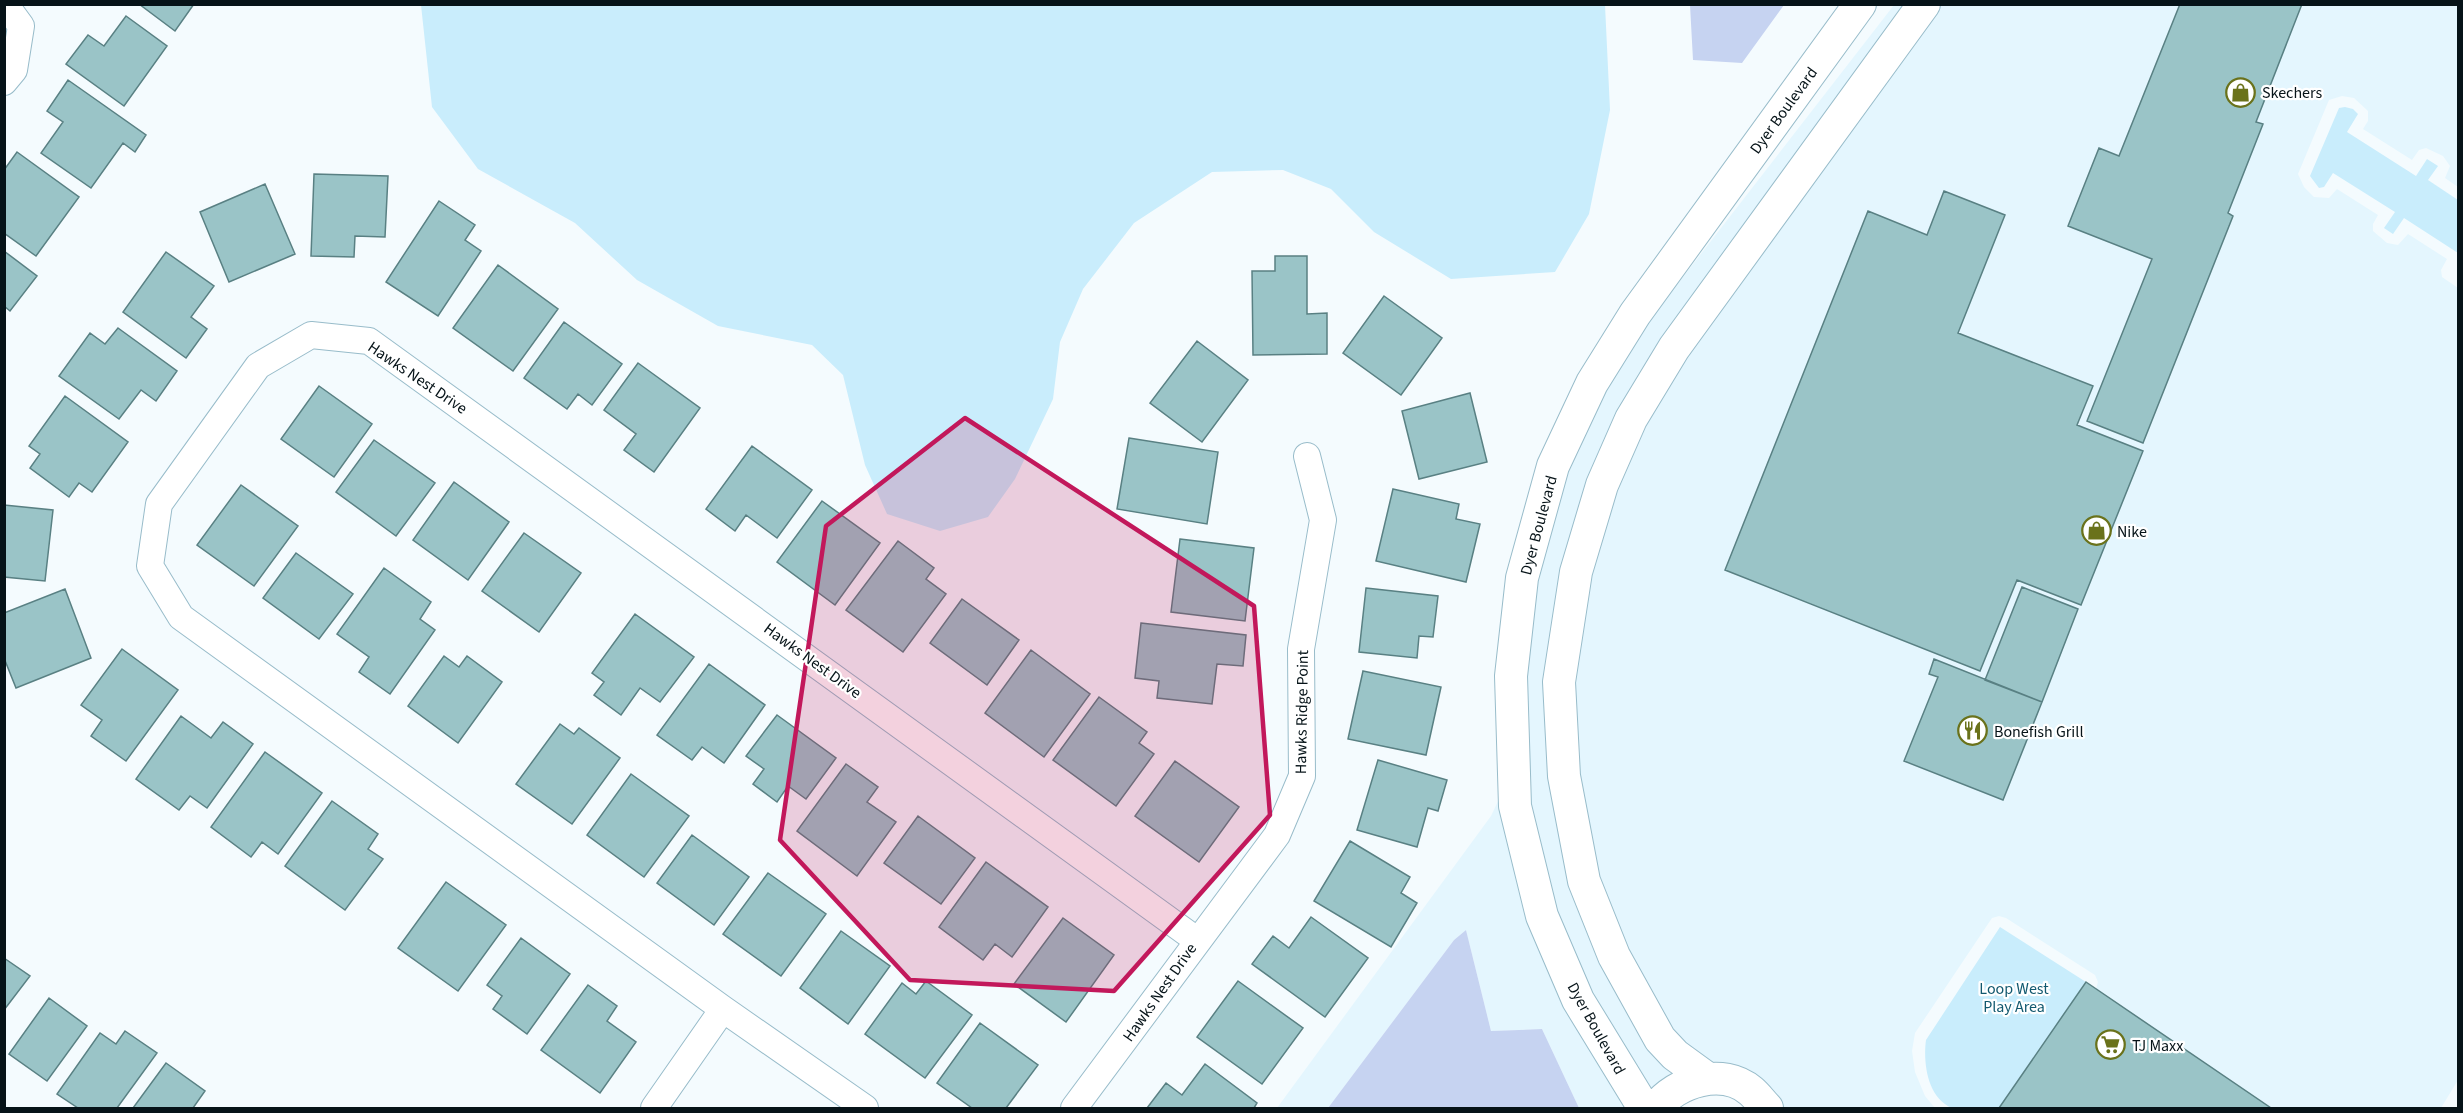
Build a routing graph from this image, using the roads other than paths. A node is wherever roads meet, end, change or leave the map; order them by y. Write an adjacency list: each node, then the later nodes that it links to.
1 (5, 4): 4 (street)
2 (1860, 4): 12 (street, Dyer Boulevard)
3 (1924, 4): 8 (street)
4 (4, 82)
5 (1307, 456): 6 (street, Hawks Ridge Point)
6 (1198, 940): 7 (street, Hawks Nest Drive); 11 (street, Hawks Nest Drive)
7 (723, 1009): 9 (street); 10 (street, Hawks Nest Drive)
8 (1708, 1079): 13 (street); 14 (street)
9 (654, 1108)
10 (866, 1108)
11 (1074, 1108)
12 (1644, 1108)
13 (1656, 1108)
14 (1767, 1108)

